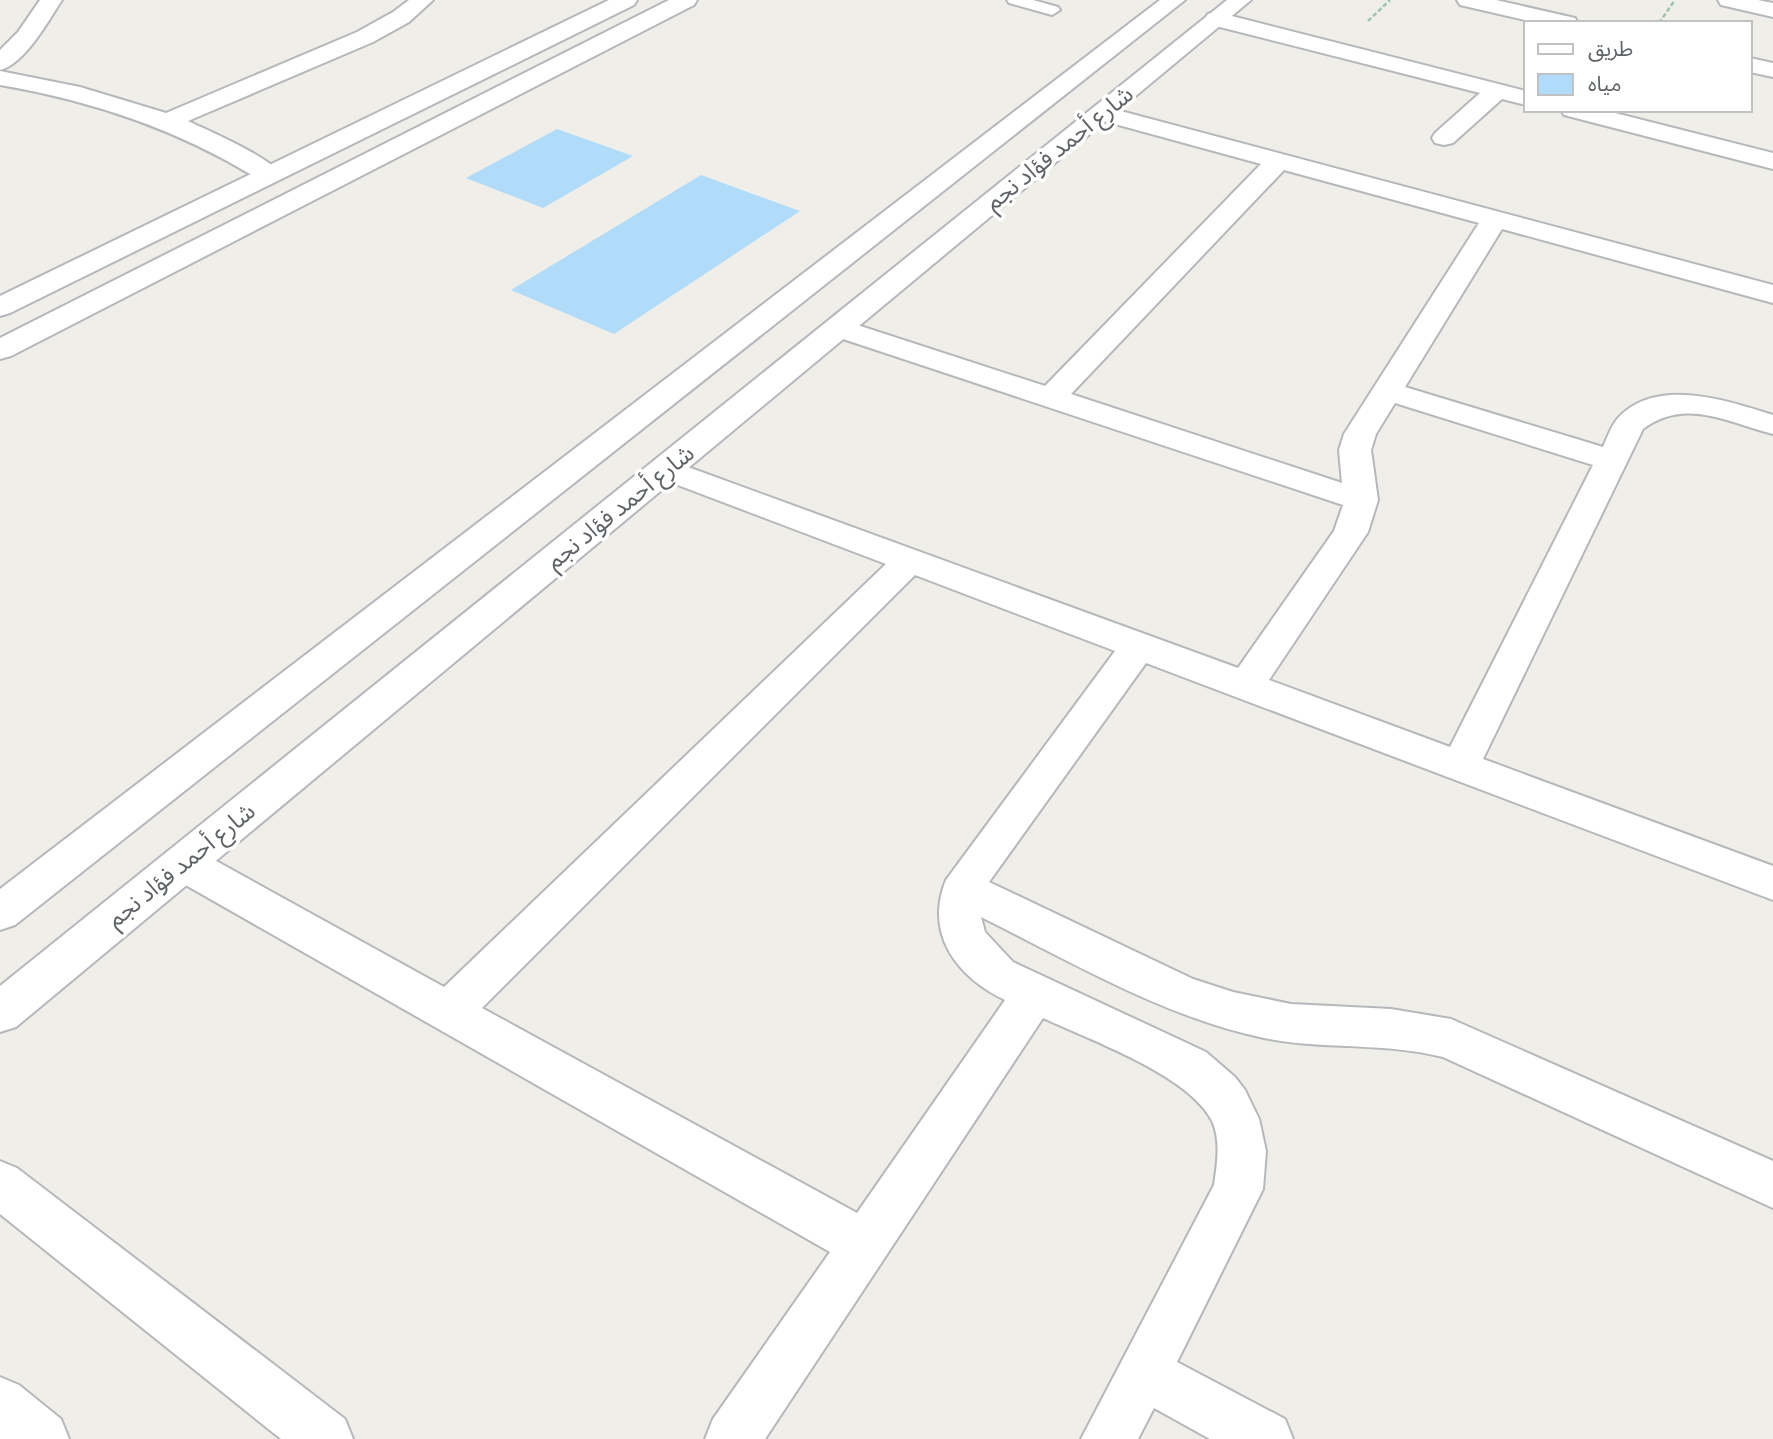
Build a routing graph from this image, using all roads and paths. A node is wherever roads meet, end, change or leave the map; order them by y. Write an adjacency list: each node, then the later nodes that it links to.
1 (51, 0): 17 (street)
2 (422, 0): 25 (street)
3 (626, 0): 13 (street)
4 (686, 0): 16 (street)
5 (1015, 0): 10 (lane)
6 (1174, 0): 48 (street, شارع أحمد فؤاد نجم)
7 (1468, 0): 14 (street)
8 (1675, 0): 15 (path)
9 (1729, 0): 12 (street)
10 (1052, 10)
11 (1228, 10): 21 (street); 24 (street, شارع أحمد فؤاد نجم)
12 (1773, 10)
13 (585, 20): 16 (street); 29 (street)
14 (1558, 21)
15 (1660, 21)
16 (620, 33): 34 (street)
17 (0, 64)
18 (1752, 65): 19 (street)
19 (1773, 70)
20 (0, 78): 25 (street)
21 (1497, 91): 22 (street); 26 (street)
22 (1524, 98)
23 (1581, 112): 28 (street)
24 (1102, 113): 27 (street); 33 (street, شارع أحمد فؤاد نجم)
25 (170, 120): 29 (street)
26 (1444, 138)
27 (1279, 160): 30 (street); 36 (street)
28 (1773, 161)
29 (269, 175): 32 (street)
30 (1496, 218): 31 (street); 35 (street)
31 (1773, 294)
32 (0, 307)
33 (838, 328): 36 (street); 39 (street, شارع أحمد فؤاد نجم)
34 (0, 350)
35 (1387, 391): 38 (street); 40 (street)
36 (1050, 398): 40 (street)
37 (1773, 425): 38 (street)
38 (1612, 460): 44 (street)
39 (666, 469): 41 (street); 45 (street, شارع أحمد فؤاد نجم)
40 (1361, 500): 43 (street)
41 (910, 560): 42 (street); 50 (street)
42 (1139, 645): 43 (street); 47 (street)
43 (1246, 685): 44 (street)
44 (1460, 766): 46 (street)
45 (183, 863): 50 (street); 51 (street, شارع أحمد فؤاد نجم)
46 (1773, 883)
47 (963, 889): 49 (street); 53 (street)
48 (0, 913)
49 (1035, 993): 54 (street); 55 (street)
50 (448, 1012): 54 (street)
51 (0, 1013)
52 (0, 1184): 56 (street)
53 (1773, 1185)
54 (865, 1245): 57 (street)
55 (1143, 1373): 58 (street); 59 (street)
56 (326, 1439)
57 (733, 1439)
58 (1109, 1439)
59 (1265, 1439)

